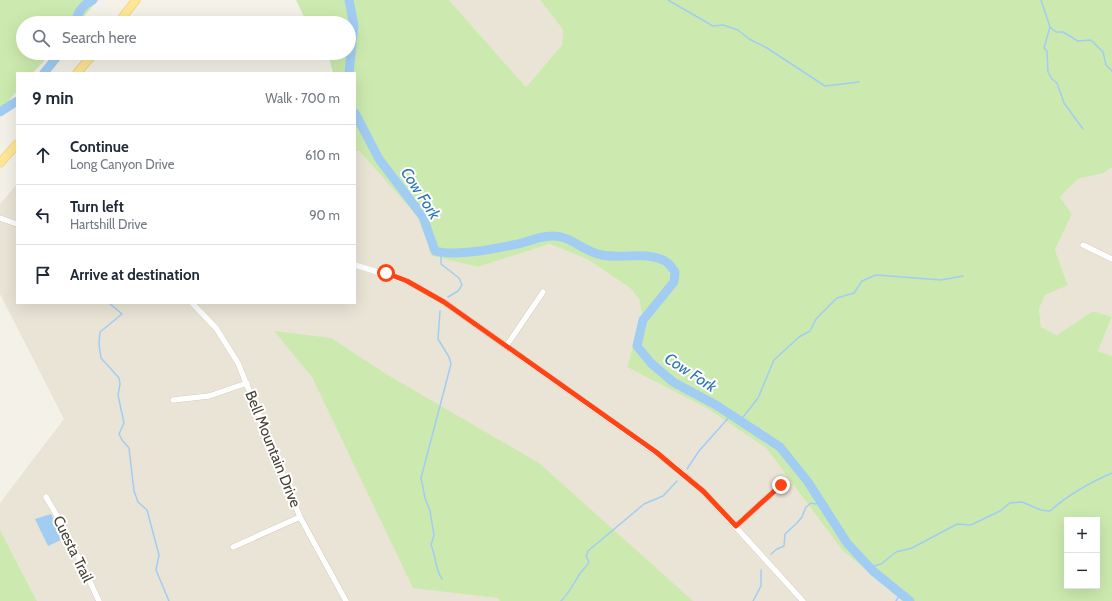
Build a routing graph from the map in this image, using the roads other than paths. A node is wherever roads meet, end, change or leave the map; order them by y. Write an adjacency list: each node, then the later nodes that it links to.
1 (136, 0): 2 (main road)
2 (123, 16)
3 (88, 60): 4 (main road)
4 (78, 72)
5 (16, 145): 6 (main road)
6 (0, 163)
7 (2, 218): 8 (street)
8 (16, 224)
9 (1083, 245): 10 (street)
10 (1112, 258)
11 (356, 265): 14 (street)
12 (544, 292): 14 (street)
13 (193, 304): 15 (street, Bell Mountain Drive)
14 (506, 345): 20 (street)
15 (247, 383): 16 (street); 19 (street, Bell Mountain Drive)
16 (173, 400)
17 (781, 485): 20 (street)
18 (46, 497): 22 (street, Cuesta Trail)
19 (300, 516): 21 (street); 23 (street, Bell Mountain Drive)
20 (736, 526): 24 (street)
21 (233, 547)
22 (99, 601)
23 (346, 601)
24 (803, 601)

